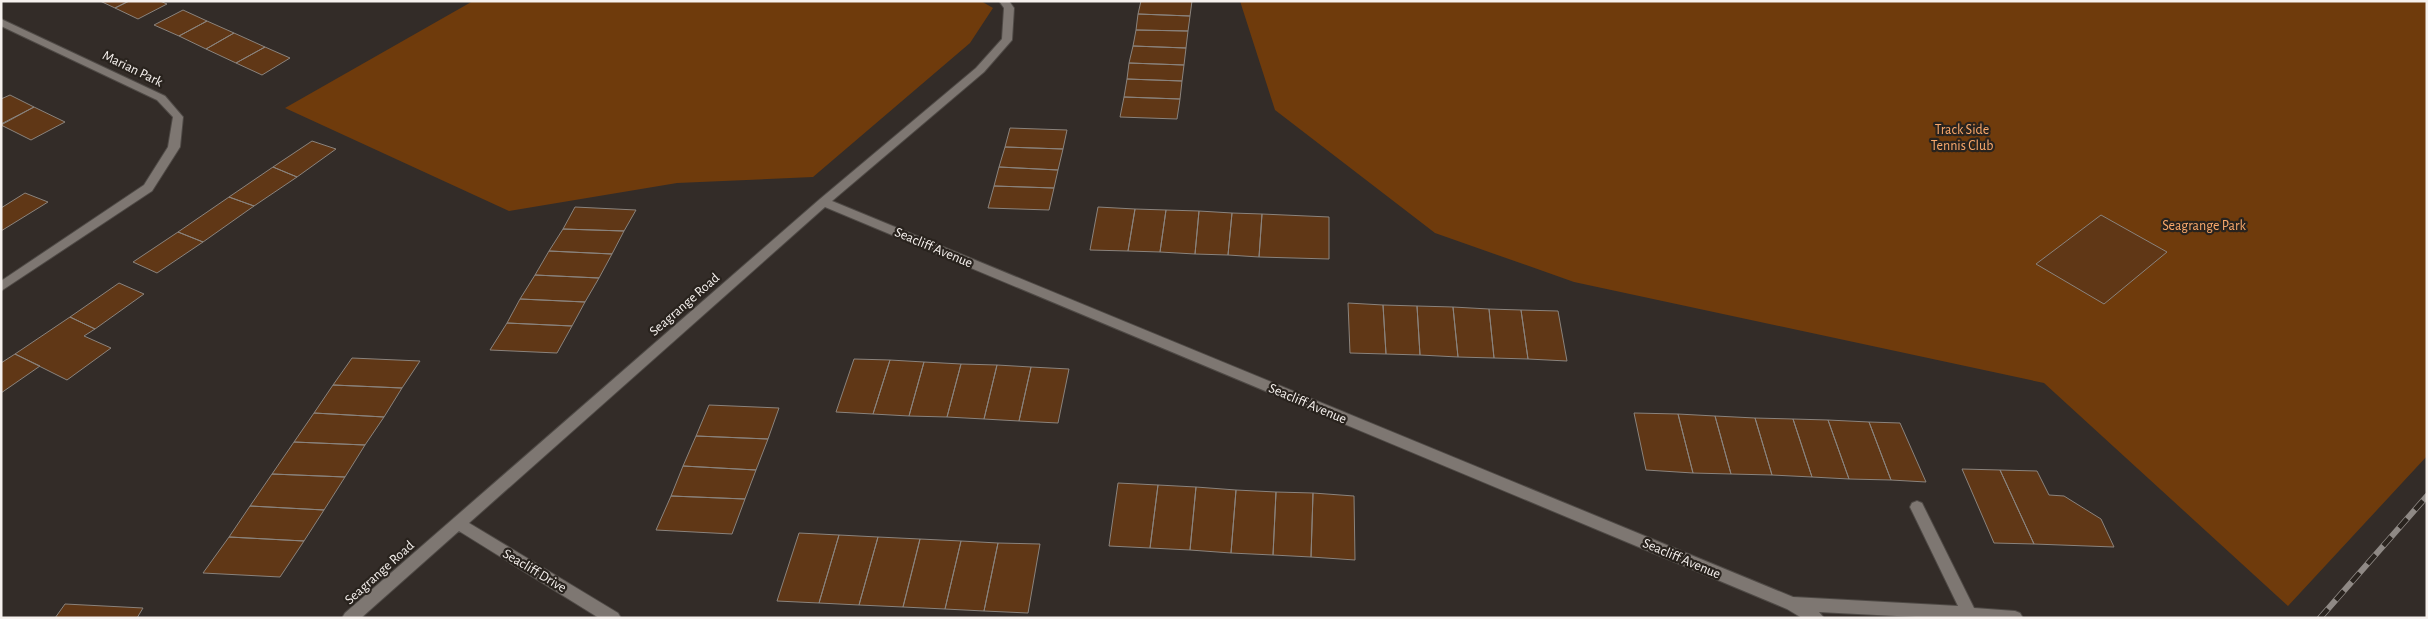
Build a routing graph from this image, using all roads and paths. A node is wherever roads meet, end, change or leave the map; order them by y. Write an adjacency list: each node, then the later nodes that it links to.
1 (1004, 1): 3 (street, Seagrange Road)
2 (1, 22): 4 (street, Marian Park)
3 (824, 202): 6 (street, Seagrange Road); 7 (street, Seacliff Avenue)
4 (1, 286)
5 (1917, 507): 8 (street)
6 (457, 523): 9 (street, Seagrange Road); 10 (street, Seacliff Drive)
7 (1792, 604): 8 (street, Seacliff Avenue); 11 (street, Seacliff Avenue)
8 (1968, 614): 12 (street, Seacliff Avenue)
9 (350, 618)
10 (613, 618)
11 (1816, 618)
12 (2015, 618)

